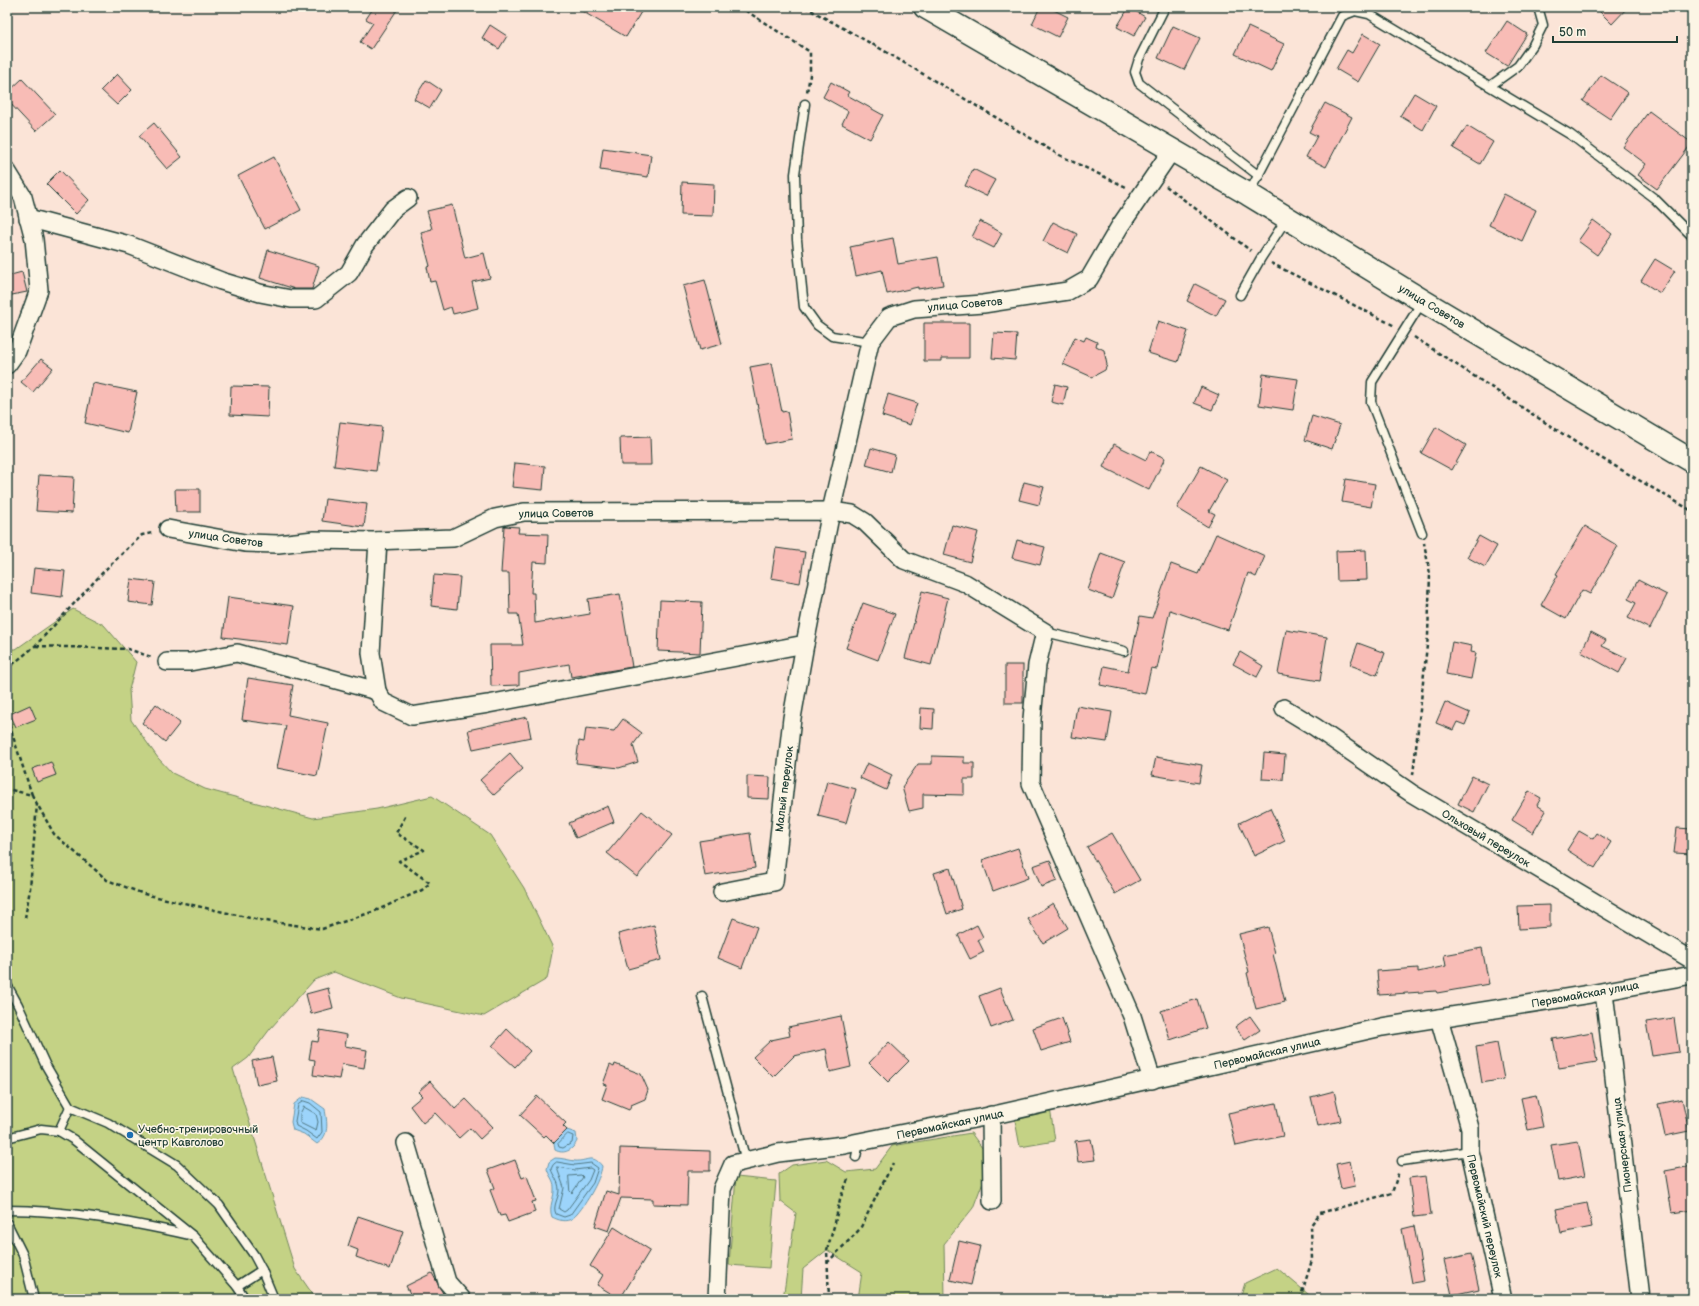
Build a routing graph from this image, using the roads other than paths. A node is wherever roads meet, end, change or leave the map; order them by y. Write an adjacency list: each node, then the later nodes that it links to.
1 (924, 7): 6 (main road, улица Советов)
2 (1165, 7): 8 (lane)
3 (1538, 7): 4 (lane)
4 (1490, 86): 8 (lane); 12 (lane)
5 (805, 104): 15 (lane)
6 (1172, 150): 8 (main road, улица Советов); 15 (street, улица Советов)
7 (7, 171): 10 (street)
8 (1254, 185): 11 (main road, улица Советов)
9 (408, 198): 10 (street)
10 (28, 218): 16 (street)
11 (1288, 218): 13 (lane); 14 (main road, улица Советов)
12 (1692, 236)
13 (1240, 295)
14 (1423, 301): 17 (main road, улица Советов); 20 (lane)
15 (870, 342): 18 (street, улица Советов)
16 (7, 365)
17 (1692, 461)
18 (831, 511): 21 (street, улица Советов); 22 (street, улица Советов); 23 (street, улица Советов)
19 (168, 529): 21 (street, улица Советов)
20 (1422, 533)
21 (378, 541): 26 (street)
22 (1045, 632): 24 (lane); 35 (street)
23 (805, 644): 26 (street); 28 (street, Малый переулок)
24 (1124, 651)
25 (167, 662): 26 (street)
26 (377, 691)
27 (1284, 708): 29 (street, Ольховый переулок)
28 (722, 892)
29 (1692, 960)
30 (1692, 975): 32 (street, Первомайская улица)
31 (7, 985): 36 (lane)
32 (1604, 992): 34 (street, Первомайская улица); 56 (street, Пионерская улица)
33 (702, 996): 43 (lane)
34 (1439, 1018): 35 (street, Первомайская улица); 41 (street, Первомайский переулок)
35 (1152, 1080): 37 (street, Первомайская улица)
36 (70, 1107): 38 (lane); 48 (lane)
37 (991, 1115): 43 (street, Первомайская улица); 44 (street)
38 (59, 1131): 39 (lane); 47 (lane)
39 (7, 1138)
40 (406, 1143): 53 (street)
41 (1470, 1150): 42 (lane); 55 (street, Первомайский переулок)
42 (1402, 1160)
43 (746, 1161): 54 (street, Первомайская улица)
44 (992, 1201)
45 (7, 1210): 47 (lane)
46 (7, 1223): 50 (lane)
47 (193, 1236): 49 (lane)
48 (262, 1270): 49 (lane); 52 (lane)
49 (237, 1286): 51 (lane)
50 (34, 1299)
51 (245, 1299)
52 (274, 1299)
53 (462, 1299)
54 (717, 1299)
55 (1503, 1299)
56 (1640, 1299)

